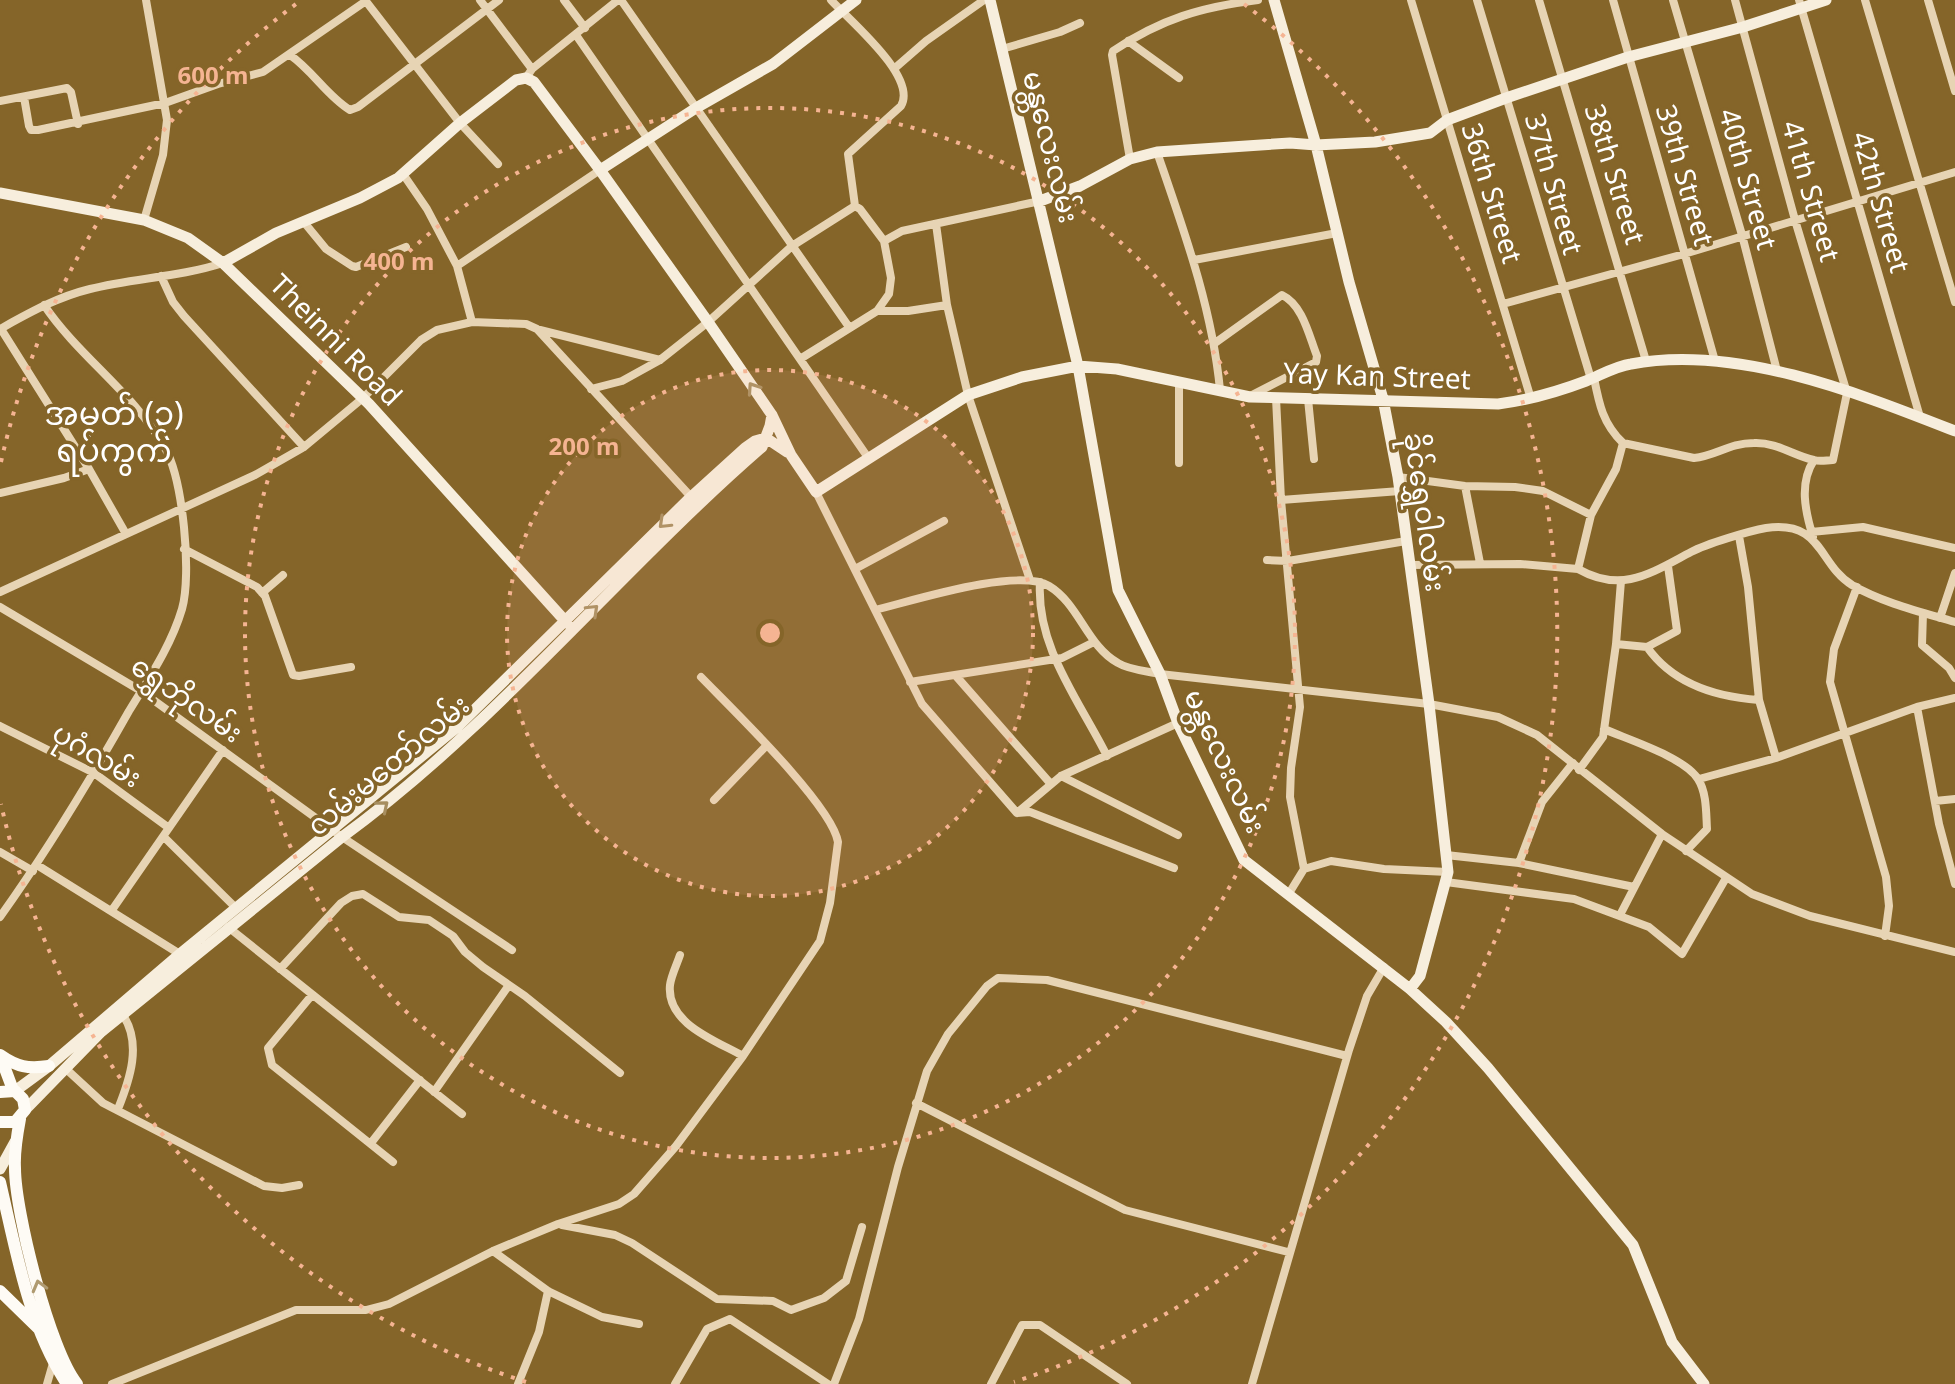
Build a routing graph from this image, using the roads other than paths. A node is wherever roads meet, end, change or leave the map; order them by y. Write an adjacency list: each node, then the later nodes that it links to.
1 (146, 0): 43 (street)
2 (365, 0): 32 (street); 34 (street)
3 (480, 0): 23 (street)
4 (499, 0): 23 (street)
5 (564, 0): 27 (street)
6 (620, 0): 27 (street); 44 (street)
7 (831, 0): 24 (street)
8 (856, 0): 24 (main road)
9 (984, 0): 35 (street)
10 (990, 0): 31 (main road, မန္တလေးလမ်း)
11 (1258, 0): 29 (street)
12 (1274, 0): 49 (main road, ခိုင်ရွှေဝါလမ်း)
13 (1411, 0): 45 (street, 36th Street)
14 (1477, 0): 41 (street, 37th Street)
15 (1539, 0): 38 (street, 38th Street)
16 (1613, 0): 33 (street, 39th Street)
17 (1673, 0): 30 (street, 40th Street)
18 (1735, 0): 26 (street, 41th Street)
19 (1826, 0): 22 (main road)
20 (1865, 0): 56 (street)
21 (1928, 0): 39 (street)
22 (1800, 4): 26 (main road); 59 (street, 42th Street)
23 (487, 9): 34 (street); 36 (street)
24 (841, 11): 35 (street); 44 (main road)
25 (1080, 23): 31 (street)
26 (1743, 27): 30 (main road); 62 (street, 41th Street)
27 (585, 28): 28 (street)
28 (576, 35): 36 (street); 48 (street)
29 (1128, 41): 37 (street); 51 (street)
30 (1686, 42): 33 (main road); 66 (street, 40th Street)
31 (1002, 49): 58 (main road, မန္တလေးလမ်း)
32 (290, 55): 34 (street); 43 (street)
33 (1628, 57): 38 (main road); 70 (street, 39th Street)
34 (415, 64): 46 (street)
35 (895, 68): 60 (street)
36 (529, 74): 46 (main road); 53 (main road)
37 (1179, 78)
38 (1563, 79): 41 (main road); 74 (street, 38th Street)
39 (1955, 91)
40 (24, 97): 42 (street); 47 (street); 47 (street)
41 (1506, 98): 45 (main road); 77 (street, 37th Street)
42 (0, 101)
43 (165, 103): 47 (street); 61 (street)
44 (696, 108): 48 (main road); 68 (street)
45 (1447, 120): 49 (main road); 79 (street, 36th Street)
46 (460, 123): 52 (street); 55 (main road)
47 (78, 124)
48 (648, 139): 53 (main road); 76 (street)
49 (1316, 145): 50 (main road); 65 (main road, ခိုင်ရွှေဝါလမ်း)
50 (1157, 152): 51 (main road); 71 (street)
51 (1130, 159): 58 (main road)
52 (498, 164)
53 (600, 170): 73 (street); 84 (main road)
54 (1955, 172): 56 (street)
55 (403, 174): 63 (main road); 73 (street)
56 (1921, 182): 59 (street); 78 (street)
57 (0, 193): 61 (main road, Theinni Road)
58 (1040, 201): 64 (street); 93 (main road, မန္တလေးလမ်း)
59 (1858, 202): 62 (street); 108 (street, 42th Street)
60 (855, 206): 67 (street); 68 (street)
61 (144, 220): 72 (main road, Theinni Road)
62 (1795, 220): 66 (street); 99 (street, 41th Street)
63 (303, 221): 69 (street); 72 (main road)
64 (936, 224): 67 (street); 81 (street)
65 (1337, 233): 71 (street); 105 (main road, ခိုင်ရွှေဝါလမ်း)
66 (1742, 235): 70 (street); 94 (street, 40th Street)
67 (884, 241): 82 (street)
68 (792, 246): 76 (street); 85 (street)
69 (406, 247)
70 (1684, 254): 74 (street); 92 (street, 39th Street)
71 (1194, 260): 88 (street)
72 (223, 263): 75 (street); 102 (main road, Theinni Road)
73 (457, 266): 83 (street)
74 (1621, 272): 77 (street); 91 (street, 38th Street)
75 (161, 276): 80 (street); 112 (street)
76 (749, 285): 84 (street); 89 (street)
77 (1562, 288): 79 (street); 95 (street, 37th Street)
78 (1955, 302)
79 (1503, 304): 106 (street, 36th Street)
80 (44, 305): 86 (street); 126 (street)
81 (947, 305): 82 (street); 100 (street)
82 (877, 311): 85 (street)
83 (472, 322): 87 (street); 102 (street)
84 (708, 322): 90 (street); 107 (main road, one-way to 84)
85 (849, 327): 89 (street)
86 (0, 329): 118 (street)
87 (537, 329): 90 (street); 97 (street)
88 (1215, 343): 98 (street); 101 (street)
89 (800, 359): 114 (street)
90 (660, 360): 97 (street)
91 (1646, 361): 92 (main road, Yay Kan Street); 95 (main road, Yay Kan Street)
92 (1715, 361): 94 (main road, Yay Kan Street)
93 (1078, 366): 96 (main road, Yay Kan Street); 100 (main road, Yay Kan Street); 161 (main road, မန္တလေးလမ်း)
94 (1777, 371): 99 (main road, Yay Kan Street)
95 (1592, 378): 106 (main road, Yay Kan Street); 111 (street, 37th Street)
96 (1179, 382): 98 (main road, Yay Kan Street); 117 (street)
97 (591, 389): 125 (street)
98 (1220, 390): 101 (main road, Yay Kan Street)
99 (1847, 393): 108 (main road, Yay Kan Street); 116 (street)
100 (968, 395): 114 (main road, Yay Kan Street); 144 (street)
101 (1250, 397): 103 (main road, Yay Kan Street)
102 (363, 398): 112 (street); 155 (main road, Theinni Road)
103 (1276, 398): 104 (main road, Yay Kan Street); 124 (street)
104 (1308, 399): 105 (main road, Yay Kan Street); 115 (street)
105 (1383, 399): 106 (main road, Yay Kan Street); 119 (main road, ခိုင်ရွှေဝါလမ်း)
106 (1531, 399)
107 (772, 415): 110 (main road); 113 (main road)
108 (1920, 417): 109 (main road, Yay Kan Street)
109 (1955, 431)
110 (766, 438): 113 (main road); 125 (main road, လမ်းမတော်လမ်း)
111 (1623, 443): 116 (street); 127 (street)
112 (304, 447): 126 (street)
113 (791, 455): 122 (main road)
114 (869, 459): 122 (main road, Yay Kan Street)
115 (1314, 459)
116 (1814, 460): 130 (street)
117 (1179, 463)
118 (89, 469): 123 (street); 129 (street)
119 (1398, 477): 120 (street); 121 (main road, ခိုင်ရွှေဝါလမ်း)
120 (1465, 486): 127 (street); 137 (street)
121 (1400, 491): 124 (street); 132 (main road, ခိုင်ရွှေဝါလမ်း)
122 (816, 492): 140 (street)
123 (0, 493)
124 (1281, 500): 136 (street)
125 (694, 501): 155 (main road, လမ်းမတော်လမ်း)
126 (182, 508): 129 (street); 134 (street)
127 (1591, 515): 141 (street)
128 (944, 521): 140 (street)
129 (126, 534): 148 (street)
130 (1812, 535): 131 (street); 133 (street); 147 (street)
131 (1739, 536): 139 (street); 169 (street)
132 (1406, 541): 136 (street); 138 (main road, ခိုင်ရွှေဝါလမ်း)
133 (1955, 548)
134 (184, 549): 149 (street); 167 (street)
135 (1267, 560): 136 (street)
136 (1288, 561): 166 (street)
137 (1480, 563): 138 (street); 141 (street)
138 (1409, 565): 170 (main road, ခိုင်ရွှေဝါလမ်း)
139 (1668, 566): 145 (street); 158 (street)
140 (855, 569): 151 (street)
141 (1578, 569): 145 (street)
142 (1955, 573): 153 (street)
143 (283, 575): 149 (street)
144 (1030, 580): 146 (street); 151 (street)
145 (1621, 581): 157 (street)
146 (1040, 582): 156 (street); 159 (street)
147 (1857, 587): 152 (street); 175 (street)
148 (0, 592)
149 (262, 593): 160 (street)
150 (0, 607): 167 (street, ရွှေဘိုလမ်း)
151 (875, 610): 165 (street)
152 (1923, 613): 153 (street); 164 (street)
153 (1940, 618): 154 (street)
154 (1955, 622)
155 (568, 625): 190 (main road, လမ်းမတော်လမ်း)
156 (1094, 642): 159 (street); 161 (street)
157 (1616, 644): 158 (street); 174 (street)
158 (1647, 647): 169 (street)
159 (1055, 659): 162 (street); 178 (street)
160 (351, 667)
161 (1160, 674): 166 (street); 172 (main road, မန္တလေးလမ်း)
162 (956, 676): 165 (street); 184 (street)
163 (701, 677): 176 (street)
164 (1955, 678)
165 (910, 682): 188 (street)
166 (1299, 690): 170 (street); 201 (street)
167 (141, 691): 177 (street, ရွှေဘိုလမ်း); 181 (street)
168 (1955, 698): 171 (street)
169 (1759, 700): 179 (street)
170 (1429, 704): 180 (street); 196 (main road, ခိုင်ရွှေဝါလမ်း)
171 (1917, 707): 175 (street); 187 (street)
172 (1178, 723): 178 (street); 206 (main road, မန္တလေးလမ်း)
173 (0, 726): 181 (street, ပုဂံလမ်း)
174 (1604, 729): 180 (street); 183 (street)
175 (1844, 731): 179 (street); 212 (street)
176 (766, 746): 186 (street); 224 (street)
177 (223, 750): 189 (street); 190 (street, ရွှေဘိုလမ်း)
178 (1107, 756): 182 (street)
179 (1776, 758): 183 (street)
180 (1576, 766): 191 (street); 197 (street)
181 (94, 773): 189 (street, ပုဂံလမ်း); 199 (street)
182 (1061, 776): 184 (street); 192 (street)
183 (1699, 779): 194 (street)
184 (1050, 783): 188 (street)
185 (1955, 799): 187 (street)
186 (714, 800)
187 (1935, 801): 198 (street)
188 (1017, 813): 200 (street)
189 (169, 828): 193 (street)
190 (337, 833): 207 (main road, လမ်းမတော်လမ်း); 211 (main road, လမ်းမတော်လမ်း); 213 (street, ရွှေဘိုလမ်း)
191 (1662, 834): 194 (street); 205 (street)
192 (1178, 835)
193 (164, 837): 207 (street); 208 (street)
194 (1686, 851): 203 (street)
195 (0, 852): 199 (street)
196 (1446, 855): 197 (street); 202 (main road, ခိုင်ရွှေဝါလမ်း)
197 (1519, 863): 205 (street)
198 (1952, 865): 204 (street)
199 (35, 868): 208 (street); 210 (street)
200 (1174, 868)
201 (1304, 869): 202 (street); 206 (street)
202 (1447, 877): 209 (street); 220 (main road, ခိုင်ရွှေဝါလမ်း)
203 (1726, 878): 209 (street); 212 (street)
204 (1955, 884)
205 (1634, 887): 209 (street)
206 (1288, 895): 217 (main road, မန္တလေးလမ်း)
207 (237, 909): 211 (main road, လမ်းမတော်လမ်း)
208 (112, 910): 216 (street)
209 (1620, 915)
210 (0, 917)
211 (226, 925): 216 (main road, လမ်းမတော်လမ်း); 218 (street)
212 (1885, 936): 214 (street)
213 (512, 950)
214 (1955, 952)
215 (680, 955): 224 (street)
216 (185, 958): 222 (main road, လမ်းမတော်လမ်း); 226 (main road, လမ်းမတော်လမ်း)
217 (1384, 967): 220 (main road, မန္တလေးလမ်း); 225 (street)
218 (280, 969): 219 (street); 221 (street)
219 (509, 985): 228 (street); 231 (street)
220 (1410, 989): 253 (main road, မန္တလေးလမ်း)
221 (312, 995): 229 (street); 238 (street)
222 (123, 1015): 227 (main road, လမ်းမတော်လမ်း); 233 (street)
223 (0, 1055): 226 (main road); 230 (main road)
224 (743, 1056): 244 (street)
225 (1347, 1056): 232 (street); 247 (street)
226 (49, 1066): 230 (main road, လမ်းမတော်လမ်း)
227 (65, 1068): 233 (street); 234 (main road, လမ်းမတော်လမ်း)
228 (620, 1073)
229 (420, 1080): 231 (street); 238 (street)
230 (9, 1091): 234 (main road)
231 (434, 1092): 235 (street)
232 (916, 1103): 247 (street); 260 (street)
233 (118, 1109): 242 (street)
234 (22, 1114): 236 (main road); 237 (main road)
235 (462, 1114)
236 (0, 1122)
237 (16, 1139): 240 (main road); 256 (main road, one-way to 237)
238 (371, 1143): 239 (street)
239 (393, 1162)
240 (0, 1169)
241 (0, 1182): 243 (main road)
242 (299, 1185)
243 (4, 1214): 251 (main road)
244 (558, 1224): 245 (street); 246 (street)
245 (862, 1227)
246 (493, 1251): 249 (street); 257 (street)
247 (1288, 1252): 263 (street)
248 (0, 1291): 251 (main road)
249 (548, 1291): 250 (street); 258 (street)
250 (639, 1324)
251 (38, 1328): 252 (main road)
252 (53, 1363): 254 (street); 255 (main road)
253 (1706, 1383)
254 (47, 1384)
255 (67, 1384)
256 (77, 1384)
257 (112, 1384)
258 (518, 1384)
259 (675, 1384): 260 (street)
260 (831, 1384)
261 (991, 1384): 262 (street)
262 (1127, 1384)
263 (1251, 1384)

